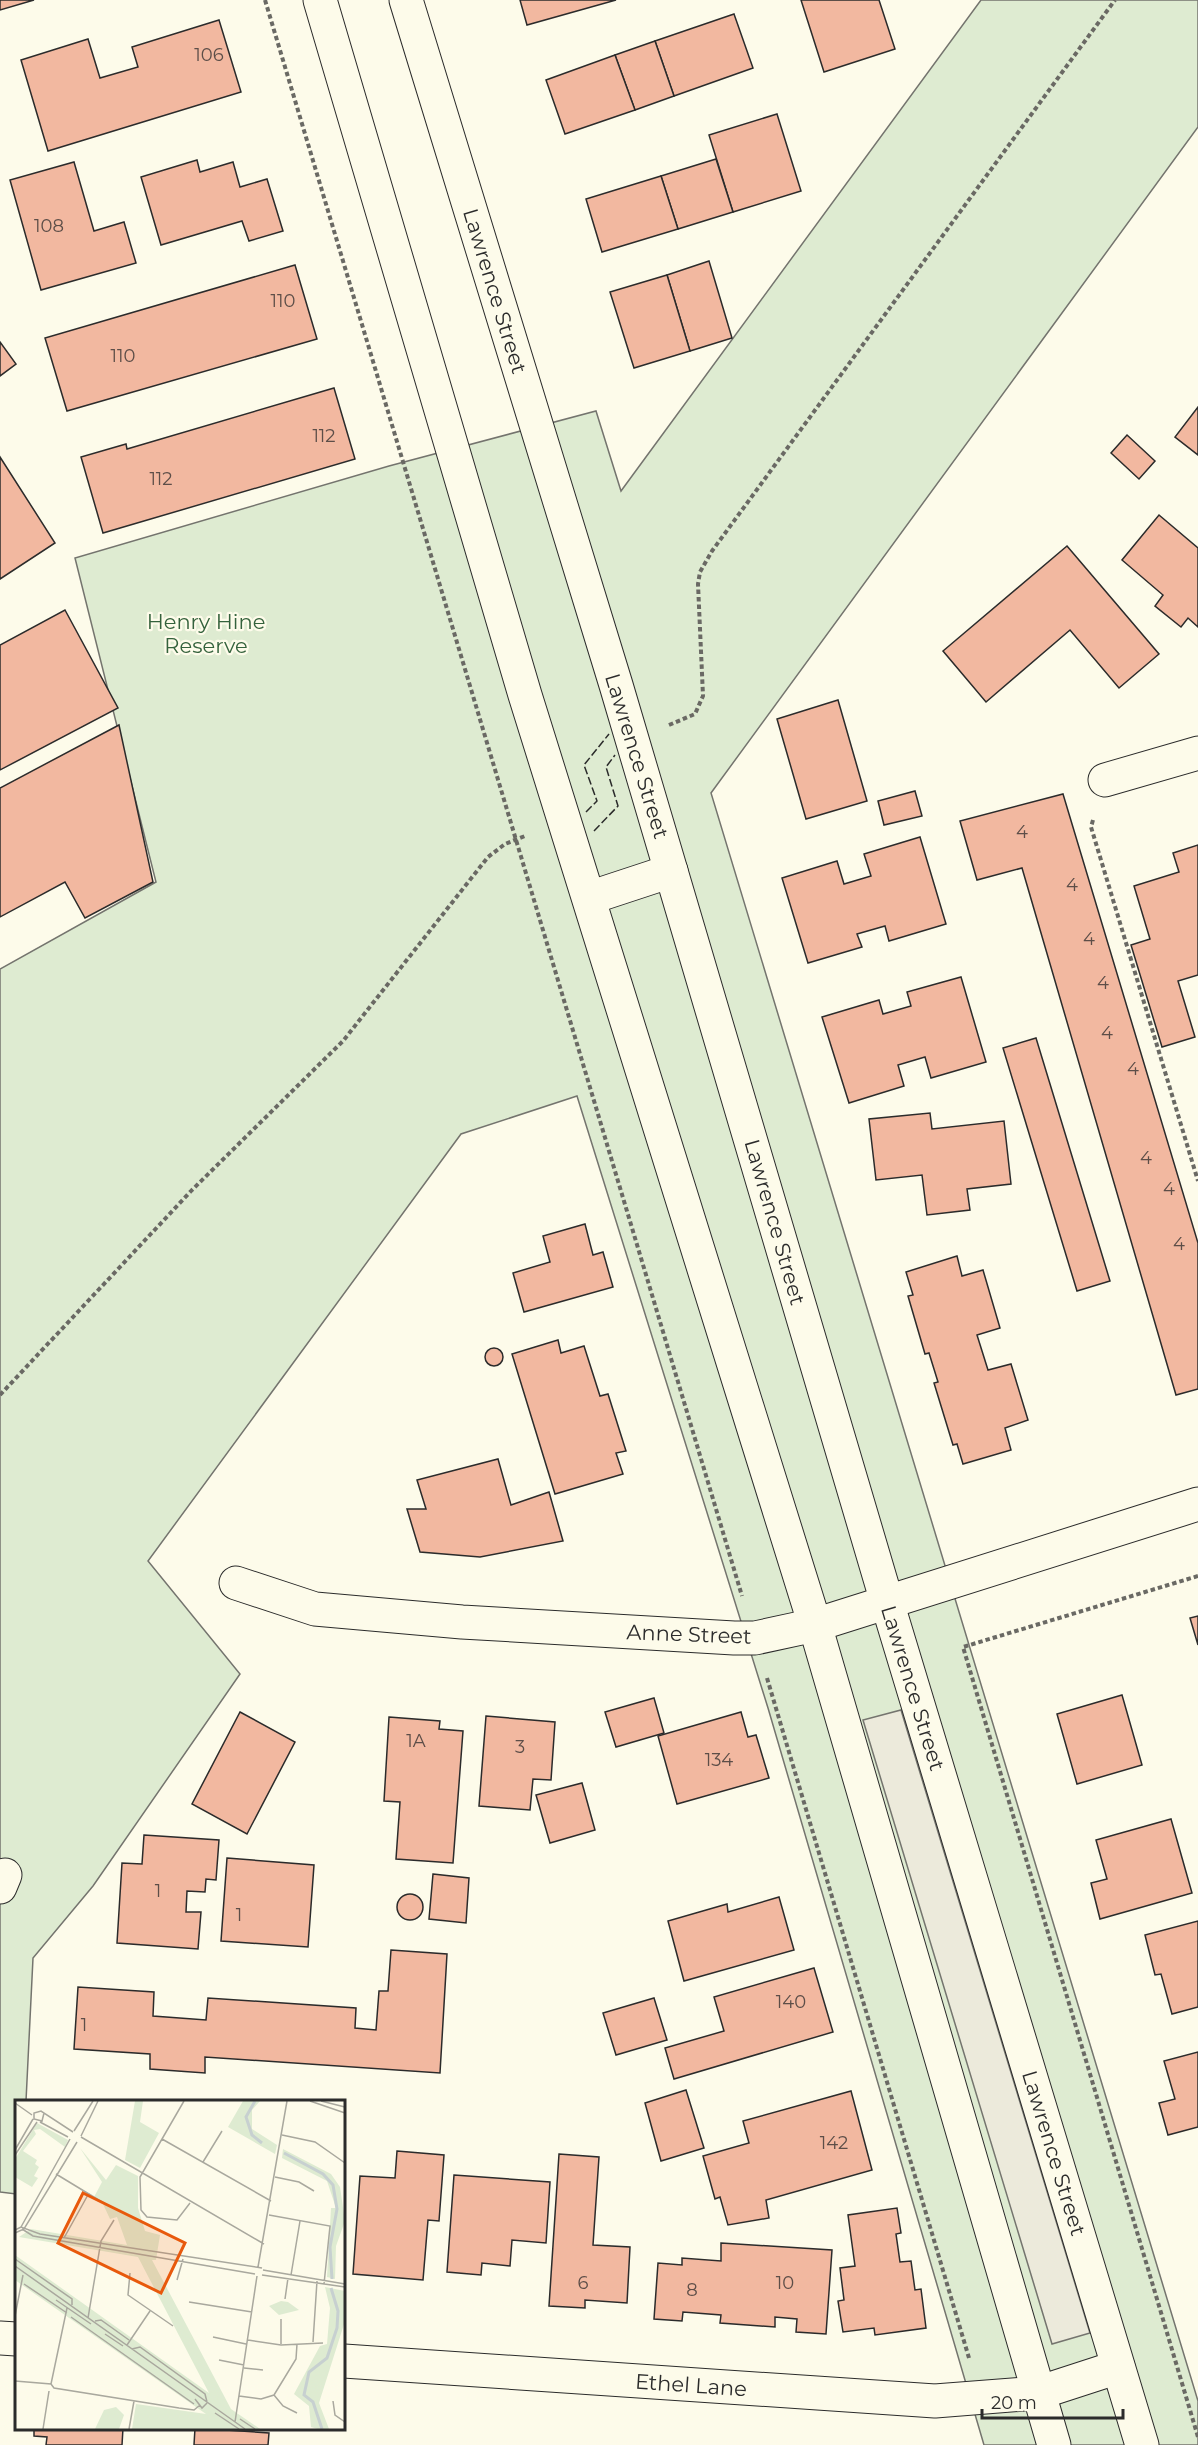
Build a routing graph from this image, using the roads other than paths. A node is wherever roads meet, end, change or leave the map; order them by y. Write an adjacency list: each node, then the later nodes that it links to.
1 (320, 0): 6 (street)
2 (406, 0): 5 (street, Lawrence Street)
3 (1198, 753): 4 (street)
4 (1105, 780)
5 (671, 871): 6 (street); 9 (street, Lawrence Street)
6 (589, 897): 10 (street)
7 (1198, 1504): 9 (street, Anne Street)
8 (236, 1583): 10 (street, Anne Street)
9 (887, 1602): 10 (street, Anne Street); 14 (street, Lawrence Street)
10 (814, 1625): 15 (street)
11 (0, 2338): 12 (street)
12 (15, 2339)
13 (345, 2361): 15 (street, Ethel Lane)
14 (1118, 2367): 15 (street, Ethel Lane); 17 (street, Lawrence Street)
15 (1038, 2392): 16 (street)
16 (1054, 2445)
17 (1142, 2445)

